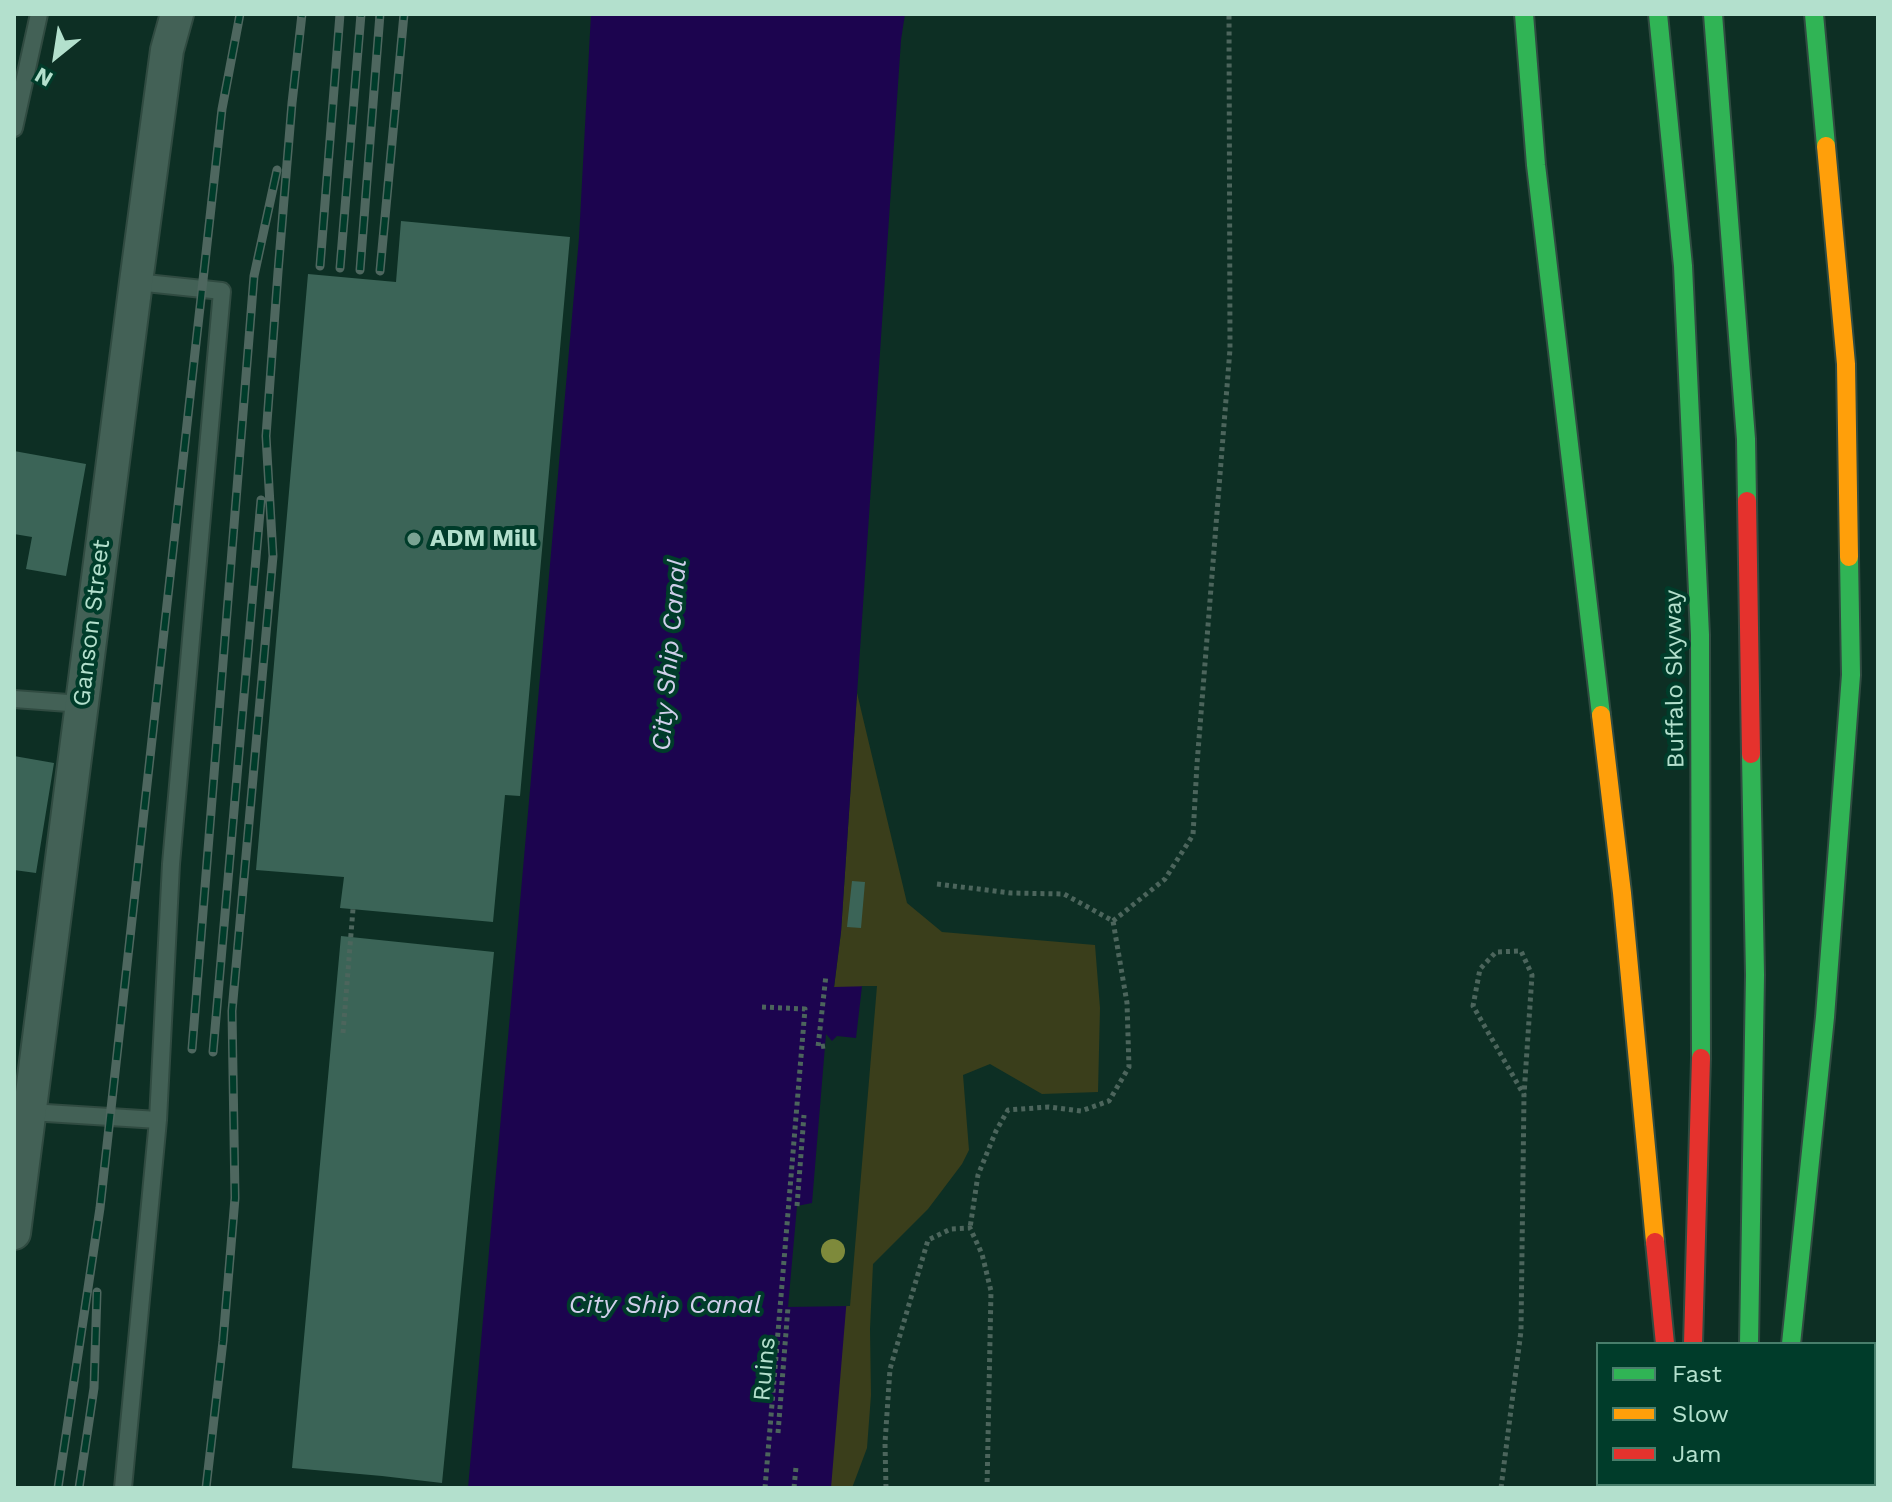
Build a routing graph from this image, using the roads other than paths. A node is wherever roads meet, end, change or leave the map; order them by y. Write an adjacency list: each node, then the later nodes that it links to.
1 (39, 14): 7 (lane)
2 (177, 14): 8 (street, Ganson Street)
3 (1524, 14): 14 (highway)
4 (1658, 14): 15 (highway, Buffalo Skyway)
5 (1713, 14): 16 (highway)
6 (1814, 14): 17 (highway)
7 (14, 128)
8 (136, 282): 10 (street, Ganson Street); 12 (lane)
9 (14, 699): 10 (lane)
10 (82, 704): 11 (street, Ganson Street)
11 (30, 1112): 12 (lane); 13 (street, Ganson Street)
12 (158, 1120): 18 (lane)
13 (14, 1233)
14 (1665, 1342)
15 (1693, 1342)
16 (1749, 1342)
17 (1791, 1342)
18 (123, 1488)

